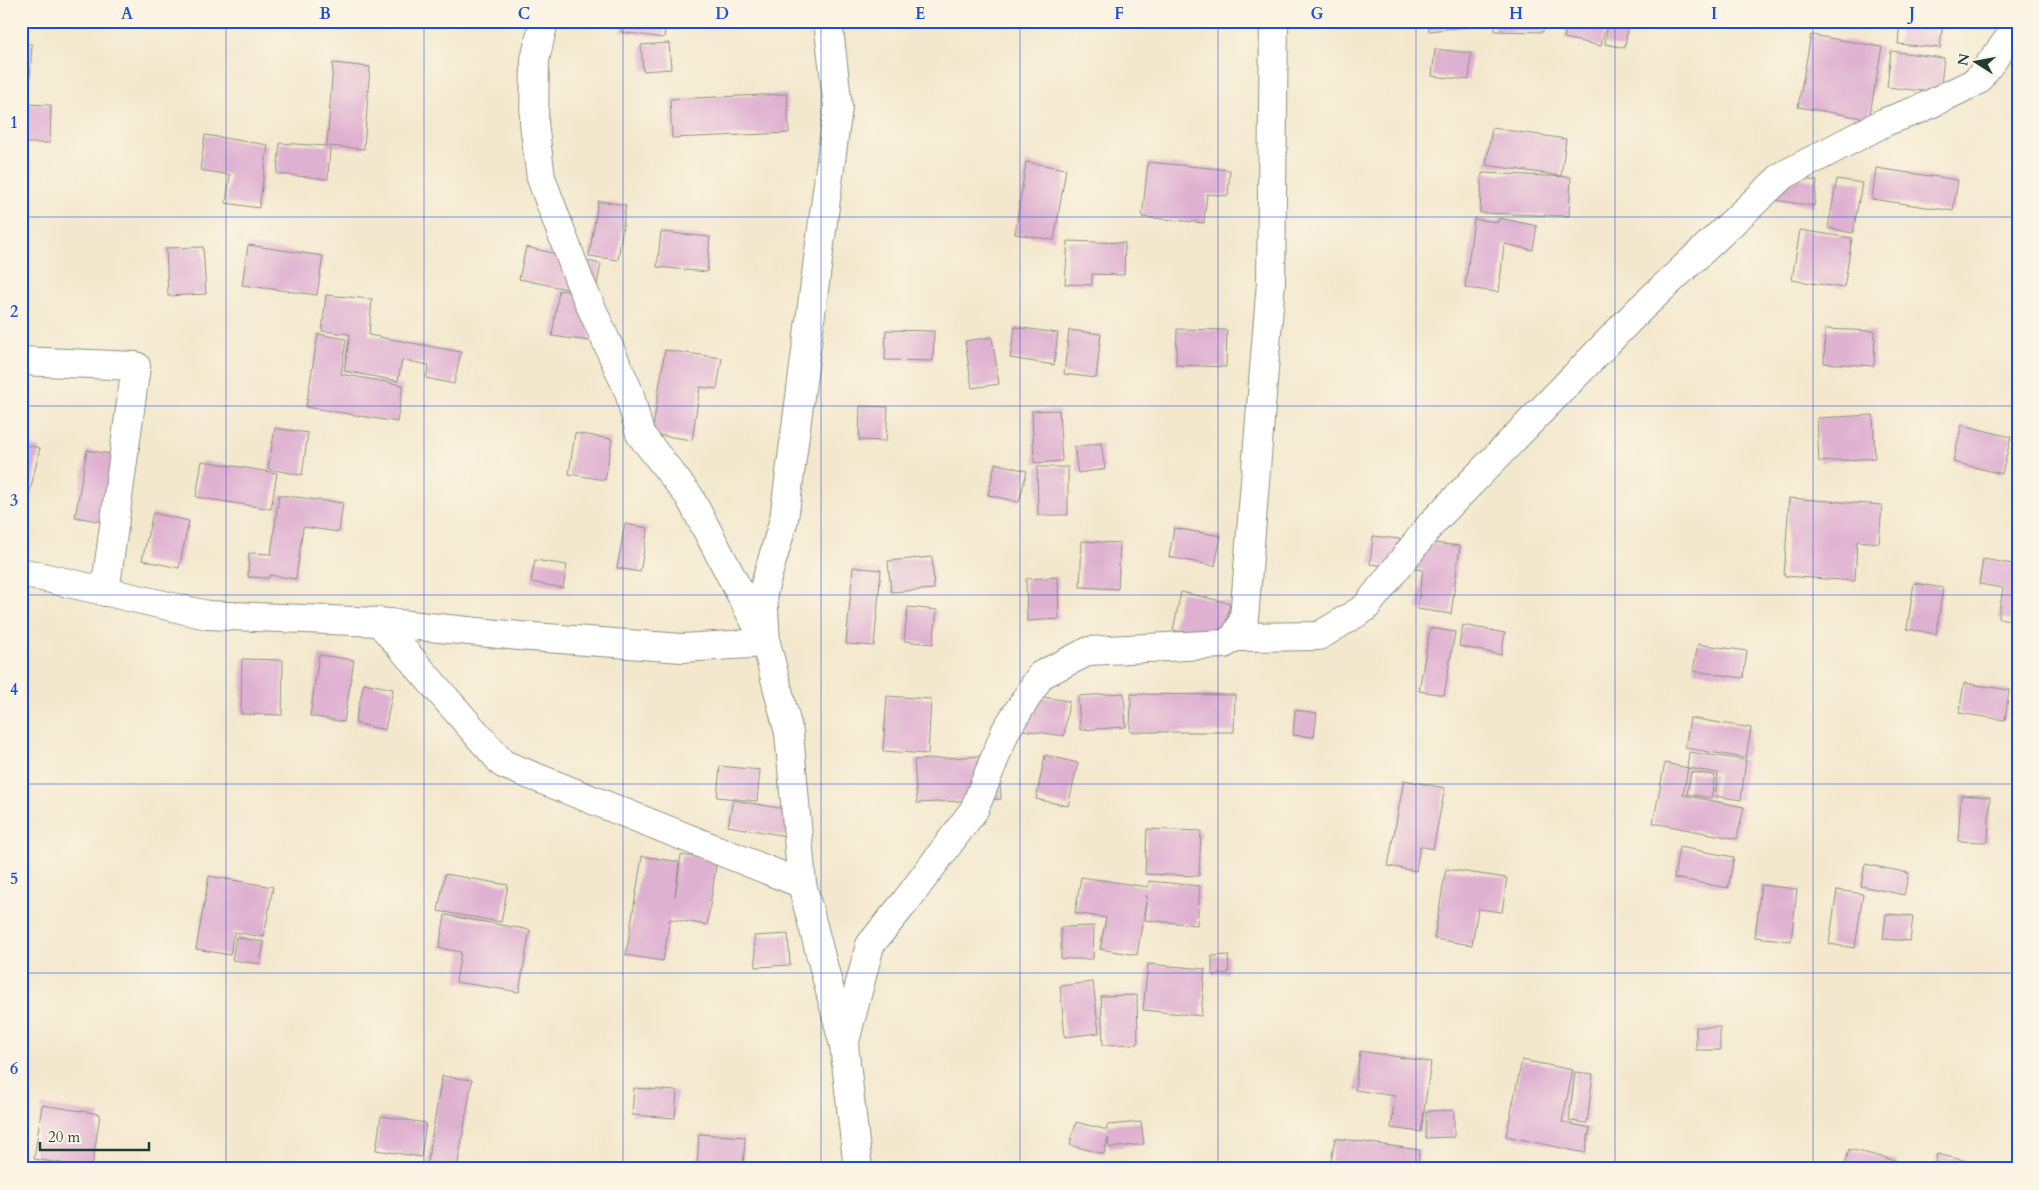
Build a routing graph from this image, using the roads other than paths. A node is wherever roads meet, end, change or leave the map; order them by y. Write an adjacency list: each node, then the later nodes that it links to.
1 (544, 21): 10 (street)
2 (828, 21): 10 (street)
3 (1274, 21): 9 (street)
4 (2015, 21): 9 (street)
5 (21, 361): 7 (street)
6 (21, 572): 7 (street)
7 (105, 592): 8 (street)
8 (378, 622): 10 (street); 11 (street)
9 (1235, 638): 12 (street)
10 (766, 642): 11 (street)
11 (802, 884): 12 (street)
12 (844, 1045): 13 (street)
13 (858, 1169)

